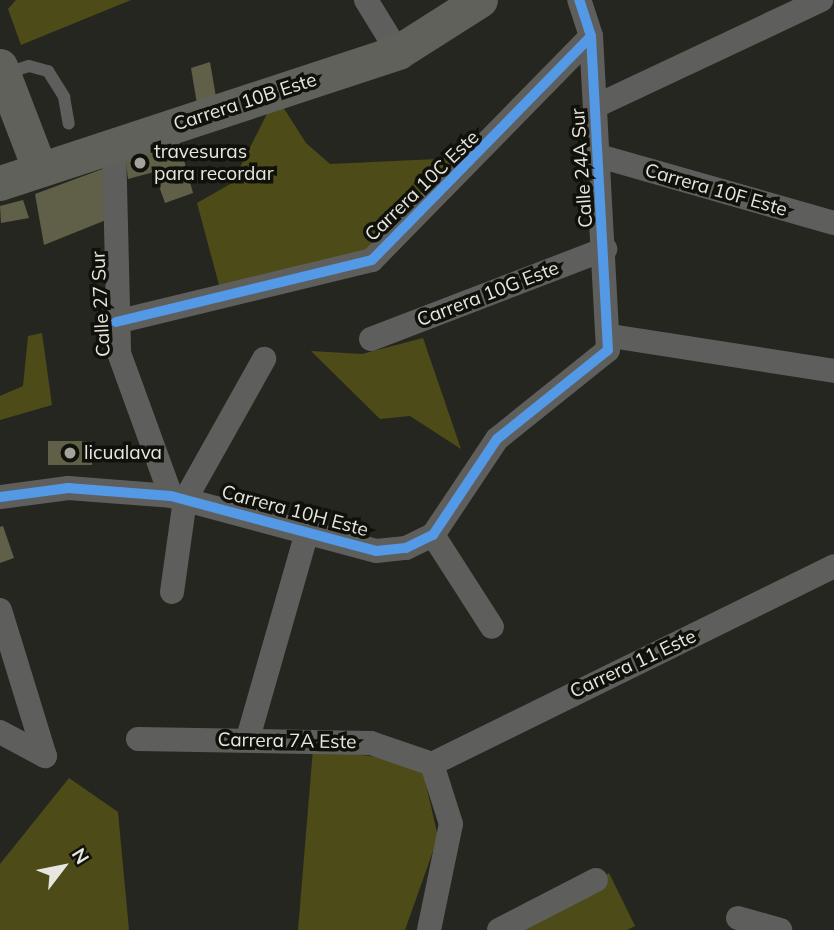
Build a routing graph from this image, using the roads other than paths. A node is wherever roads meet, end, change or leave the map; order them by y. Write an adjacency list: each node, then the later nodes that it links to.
1 (366, 0): 6 (street)
2 (480, 0): 6 (street, Carrera 10B Este)
3 (579, 0): 5 (street, Calle 24A Sur)
4 (821, 0): 8 (street)
5 (591, 36): 8 (street, Calle 24A Sur); 16 (street, Carrera 10C Este)
6 (398, 52): 10 (street, Carrera 10B Este)
7 (2, 70): 9 (lane); 12 (street)
8 (596, 106): 11 (street, Calle 24A Sur)
9 (69, 124)
10 (114, 144): 12 (street, Carrera 10B Este); 16 (street, Calle 27 Sur)
11 (599, 156): 14 (street, Carrera 10F Este); 15 (street, Calle 24A Sur)
12 (40, 170): 13 (street, Carrera 10B Este)
13 (0, 183)
14 (834, 223)
15 (605, 249): 17 (street, Calle 24A Sur); 18 (street, Carrera 10G Este)
16 (116, 322): 22 (street, Calle 27 Sur)
17 (611, 336): 20 (street); 24 (street)
18 (370, 339)
19 (264, 359): 22 (street)
20 (834, 371)
21 (0, 497): 22 (street, Carrera 10H Este)
22 (178, 498): 23 (street, Carrera 10H Este); 26 (street)
23 (307, 532): 24 (street, Carrera 10H Este); 30 (street)
24 (433, 535): 28 (street)
25 (834, 566): 32 (street, Carrera 11 Este)
26 (173, 592)
27 (0, 610): 29 (street)
28 (492, 627)
29 (0, 732)
30 (248, 738): 31 (street, Carrera 7A Este); 32 (street, Carrera 7A Este)
31 (138, 739)
32 (432, 764): 35 (street)
33 (596, 880): 36 (street)
34 (738, 918): 37 (street)
35 (429, 930)
36 (499, 930)
37 (780, 930)

